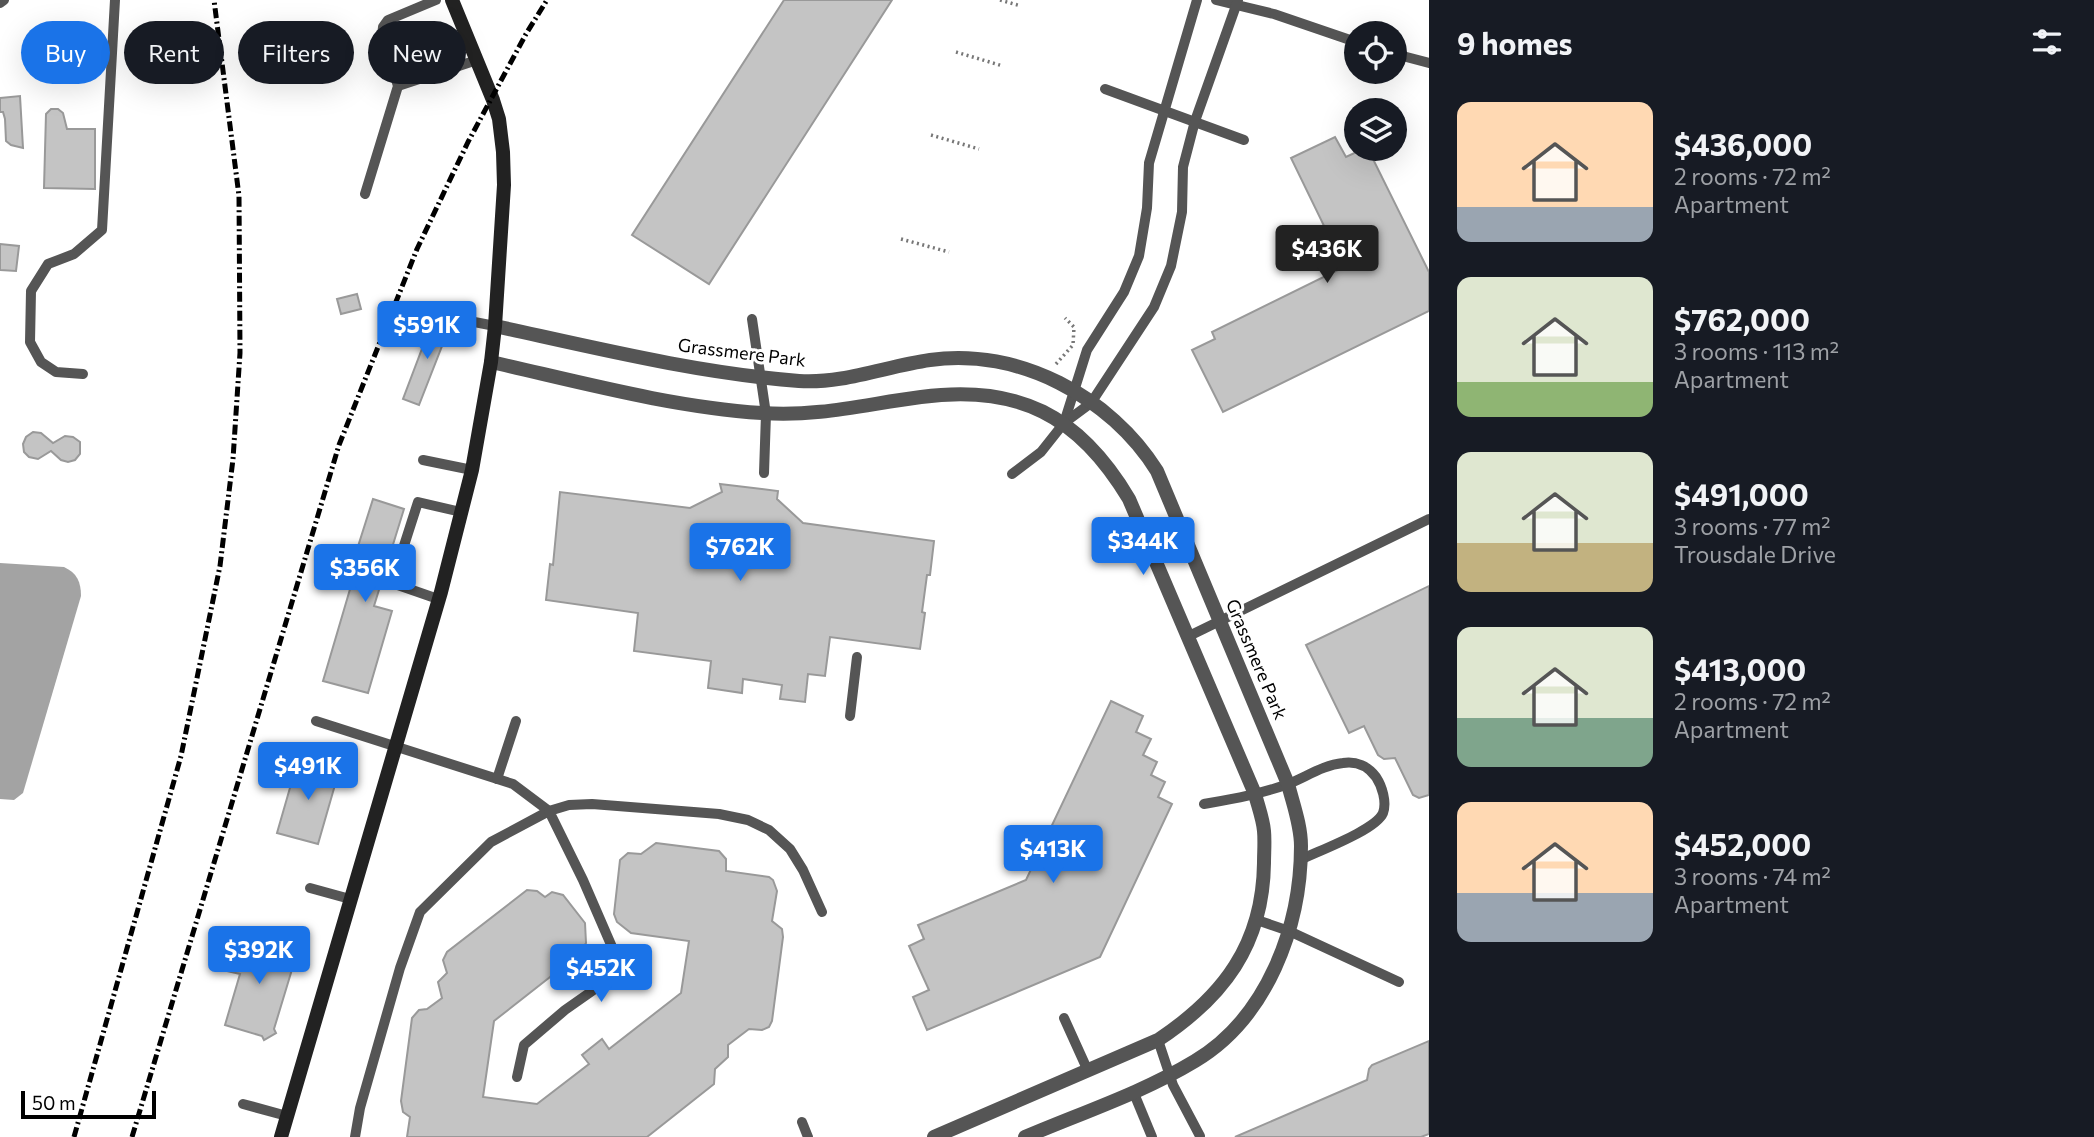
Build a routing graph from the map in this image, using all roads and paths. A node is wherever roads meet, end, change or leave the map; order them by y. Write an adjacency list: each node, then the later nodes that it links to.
1 (5, 0): 8 (lane)
2 (115, 0): 33 (lane)
3 (436, 0): 17 (lane)
4 (452, 0): 14 (street)
5 (1000, 0): 10 (path)
6 (1197, 0): 19 (lane)
7 (1216, 0): 9 (lane)
8 (0, 3)
9 (1237, 3): 11 (lane); 20 (lane)
10 (1021, 6)
11 (1344, 38)
12 (956, 52): 16 (path)
13 (1407, 57): 15 (lane)
14 (477, 60): 17 (lane); 30 (street)
15 (1429, 63)
16 (1003, 66)
17 (398, 86): 24 (lane)
18 (1105, 89): 19 (lane)
19 (1164, 110): 20 (lane); 35 (lane)
20 (1195, 121): 22 (lane); 36 (lane)
21 (932, 135): 23 (path)
22 (1244, 140)
23 (979, 149)
24 (365, 194)
25 (901, 239): 26 (path)
26 (949, 252)
27 (752, 318): 34 (lane)
28 (1065, 318): 31 (path)
29 (464, 320): 30 (lane)
30 (495, 326): 32 (street); 34 (street, Grassmere Park)
31 (1049, 360)
32 (491, 362): 37 (street); 40 (street)
33 (83, 374)
34 (760, 377): 35 (street, Grassmere Park); 37 (lane)
35 (1074, 391): 36 (street, Grassmere Park); 38 (lane)
36 (1091, 403): 38 (lane); 46 (street, Grassmere Park)
37 (766, 414): 38 (street); 41 (lane)
38 (1064, 423): 42 (lane); 47 (street)
39 (423, 460): 40 (lane)
40 (472, 470): 43 (street)
41 (764, 473)
42 (1012, 474)
43 (461, 512): 45 (street); 45 (lane)
44 (1429, 519): 46 (lane)
45 (438, 599): 52 (street)
46 (1220, 621): 47 (lane); 54 (street, Grassmere Park)
47 (1187, 636): 55 (street)
48 (857, 657): 49 (lane)
49 (850, 716)
50 (316, 721): 52 (lane)
51 (516, 721): 53 (lane)
52 (395, 744): 53 (lane); 60 (street)
53 (497, 779): 57 (lane)
54 (1287, 784): 55 (lane); 58 (street, Grassmere Park); 58 (lane)
55 (1255, 794): 56 (lane); 62 (street)
56 (1204, 804)
57 (548, 811): 61 (lane); 69 (lane); 76 (lane)
58 (1300, 860): 63 (street, Grassmere Park)
59 (310, 888): 60 (lane)
60 (350, 899): 72 (street)
61 (822, 912)
62 (1257, 920): 63 (lane); 66 (street)
63 (1289, 931): 64 (lane); 68 (street, Grassmere Park)
64 (1399, 982)
65 (1064, 1018): 67 (lane)
66 (1158, 1040): 67 (street); 68 (lane)
67 (1088, 1071): 78 (street)
68 (1170, 1074): 70 (street, Grassmere Park); 74 (lane)
69 (517, 1077)
70 (1133, 1091): 79 (street, Grassmere Park); 80 (lane)
71 (243, 1104): 72 (lane)
72 (287, 1116): 75 (street)
73 (802, 1122): 77 (lane)
74 (1200, 1136)
75 (281, 1137)
76 (355, 1137)
77 (808, 1137)
78 (934, 1137)
79 (1025, 1137)
80 (1153, 1137)

